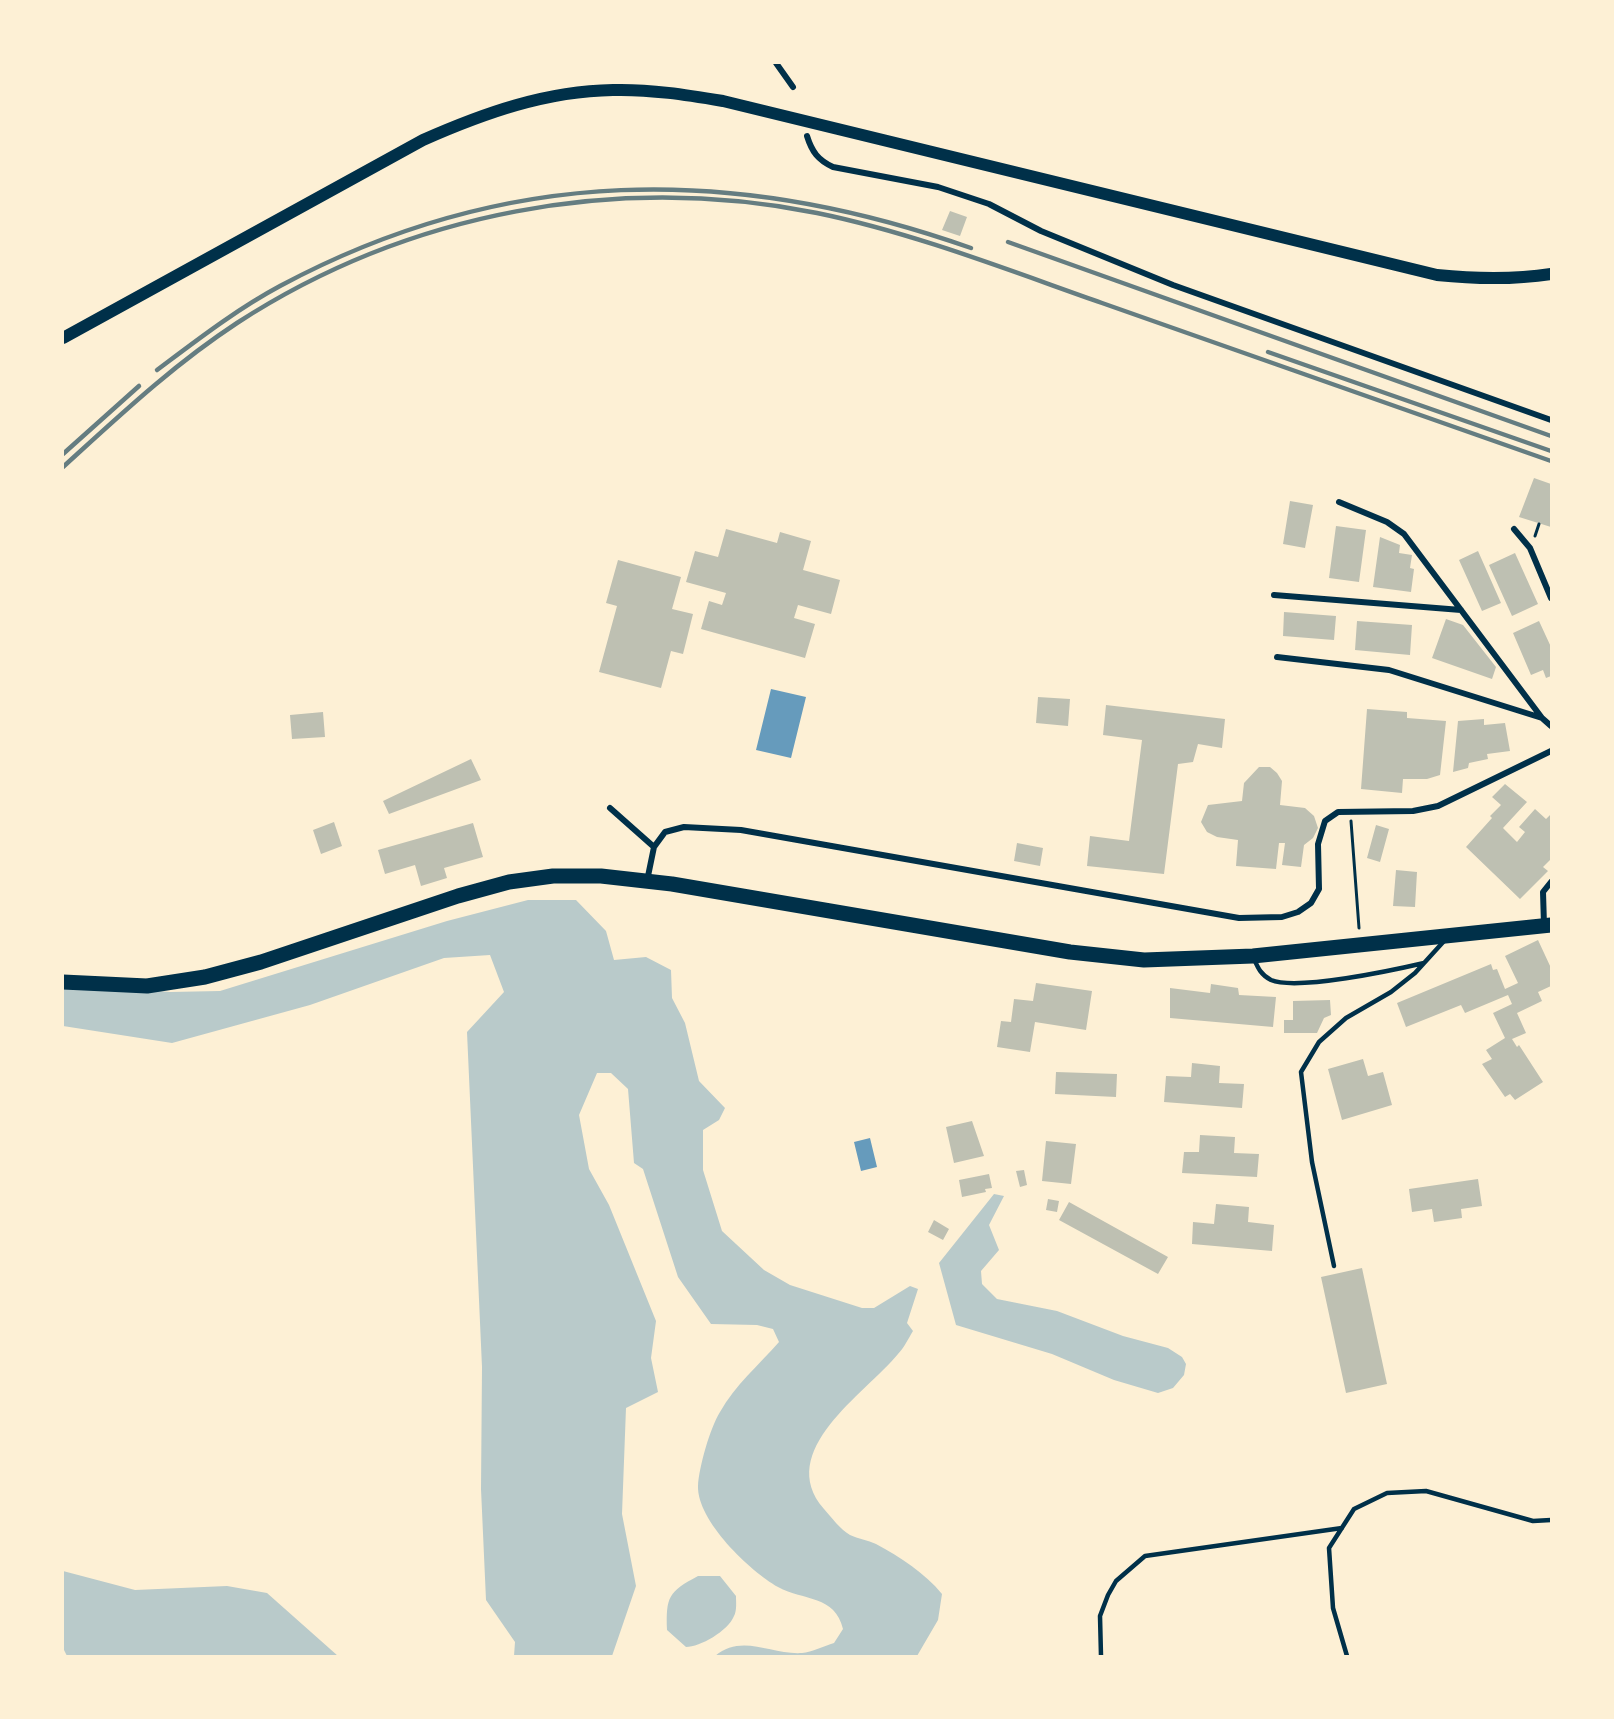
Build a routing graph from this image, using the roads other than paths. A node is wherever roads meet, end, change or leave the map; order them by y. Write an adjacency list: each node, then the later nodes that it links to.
1 (776, 63): 2 (street)
2 (793, 87)
3 (807, 136): 6 (street)
4 (1551, 274): 5 (main road)
5 (63, 338)
6 (1551, 420)
7 (1339, 502): 11 (street)
8 (1514, 529): 10 (street)
9 (1274, 595): 11 (street)
10 (1551, 598)
11 (1461, 610): 13 (street)
12 (1277, 657): 13 (street)
13 (1542, 718): 14 (street)
14 (1551, 726)
15 (1551, 751): 17 (street)
16 (610, 808): 17 (street)
17 (654, 847): 18 (street)
18 (647, 881): 22 (main road); 24 (main road)
19 (1551, 882): 20 (street)
20 (1547, 925): 21 (main road)
21 (1449, 935): 22 (main road); 23 (lane)
22 (1253, 956): 23 (lane)
23 (1426, 963): 25 (lane)
24 (63, 981)
25 (1334, 1266)
26 (1551, 1520): 27 (lane)
27 (1342, 1528): 28 (lane); 29 (lane)
28 (1101, 1656)
29 (1347, 1656)

